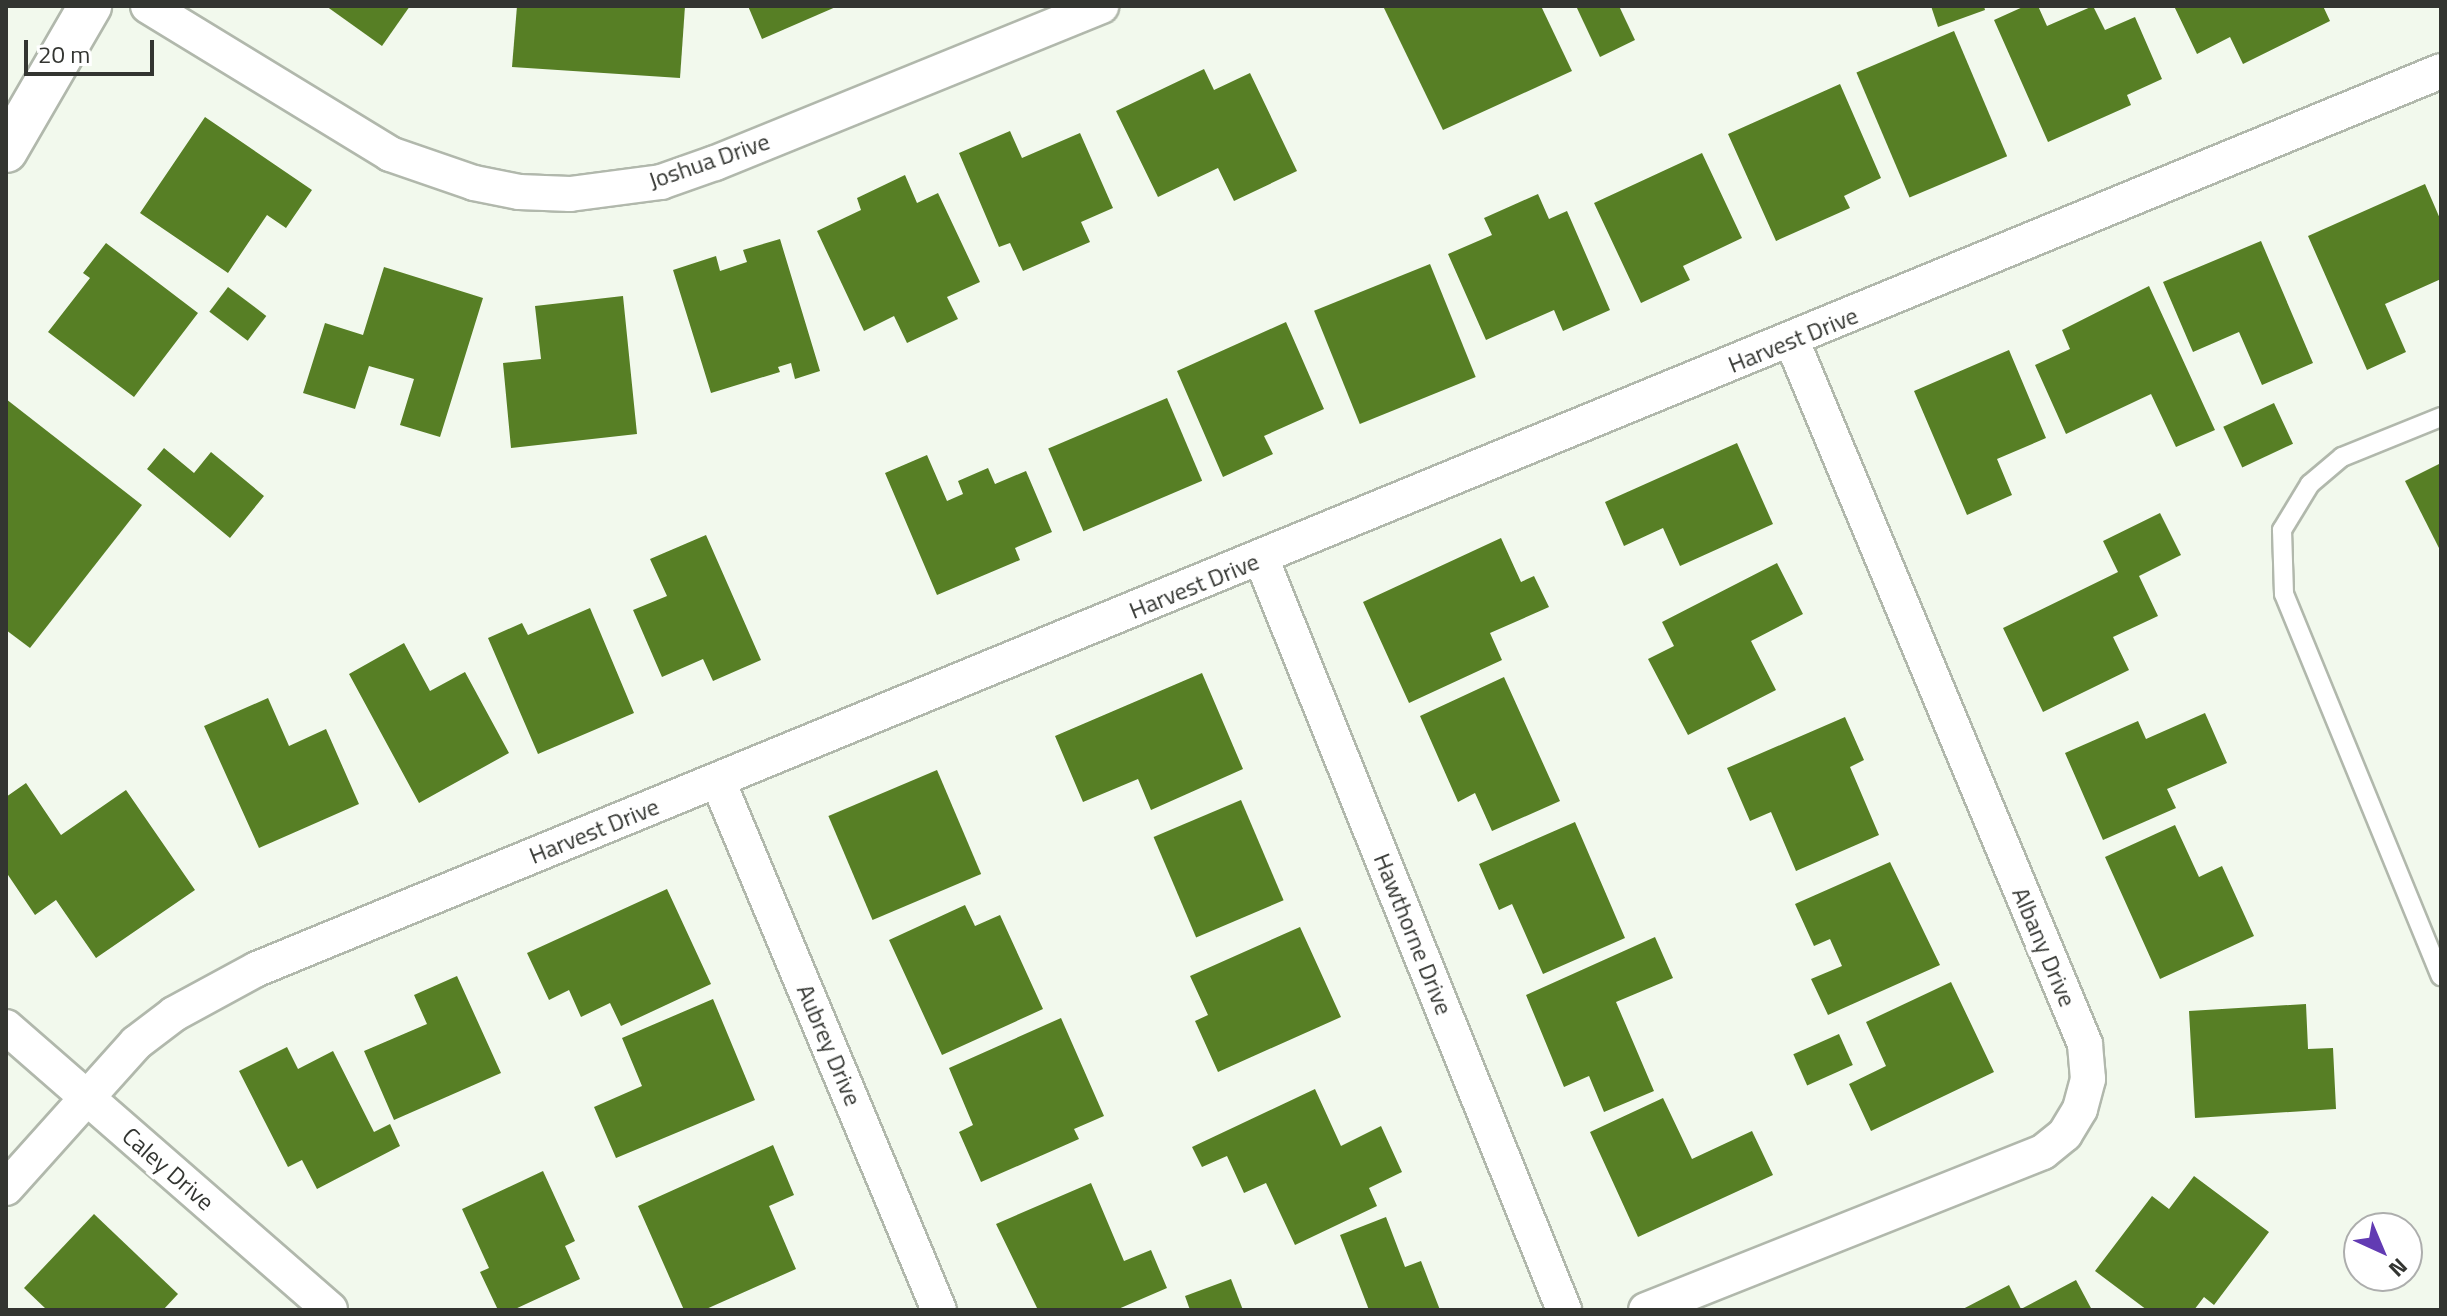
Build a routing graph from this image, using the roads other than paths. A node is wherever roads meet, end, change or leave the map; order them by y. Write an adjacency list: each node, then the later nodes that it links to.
1 (90, 6): 5 (street)
2 (148, 6): 3 (street, Joshua Drive)
3 (1101, 6)
4 (2441, 71): 6 (street, Harvest Drive)
5 (6, 151)
6 (1792, 341): 8 (street, Harvest Drive); 17 (street, Albany Drive)
7 (2441, 417): 10 (lane)
8 (1261, 558): 9 (street, Harvest Drive); 16 (street, Hawthorne Drive)
9 (718, 781): 12 (street, Harvest Drive); 15 (street, Aubrey Drive)
10 (2441, 976)
11 (6, 1027): 12 (street, Caley Drive)
12 (87, 1099): 13 (street, Harvest Drive); 14 (street, Caley Drive)
13 (6, 1188)
14 (330, 1310)
15 (939, 1310)
16 (1564, 1310)
17 (1646, 1310)

